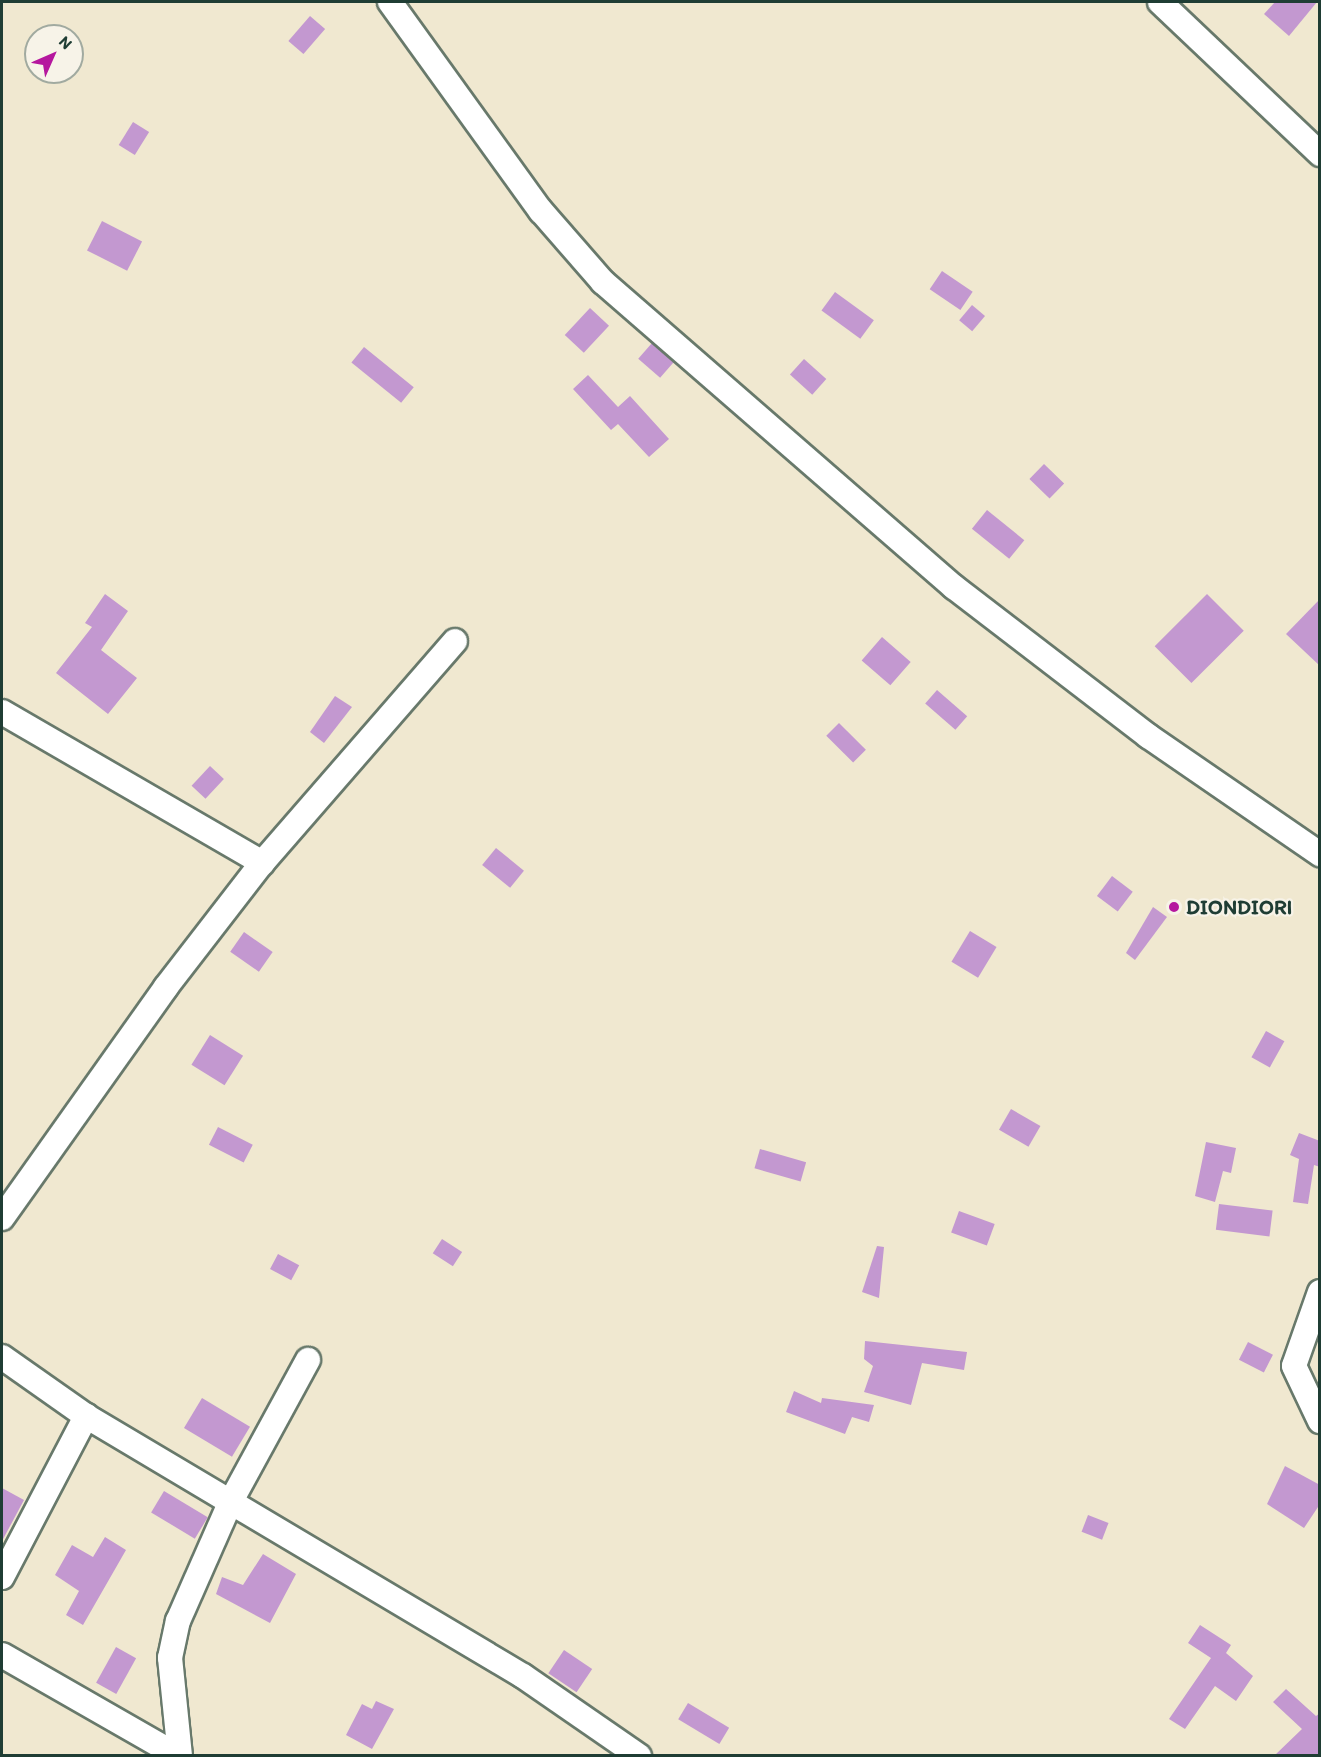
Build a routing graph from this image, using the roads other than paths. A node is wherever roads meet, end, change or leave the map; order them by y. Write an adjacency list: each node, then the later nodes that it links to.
1 (390, 2): 6 (street)
2 (1160, 2): 3 (street)
3 (1320, 154)
4 (455, 641): 7 (street)
5 (2, 712): 7 (street)
6 (1320, 854)
7 (262, 863): 8 (street)
8 (2, 1218)
9 (1320, 1292): 13 (street)
10 (2, 1357): 12 (street)
11 (308, 1360): 14 (street)
12 (86, 1416): 14 (street); 15 (street)
13 (1320, 1421)
14 (230, 1503): 17 (street); 18 (street)
15 (2, 1577)
16 (2, 1655): 17 (street)
17 (179, 1755)
18 (639, 1755)

